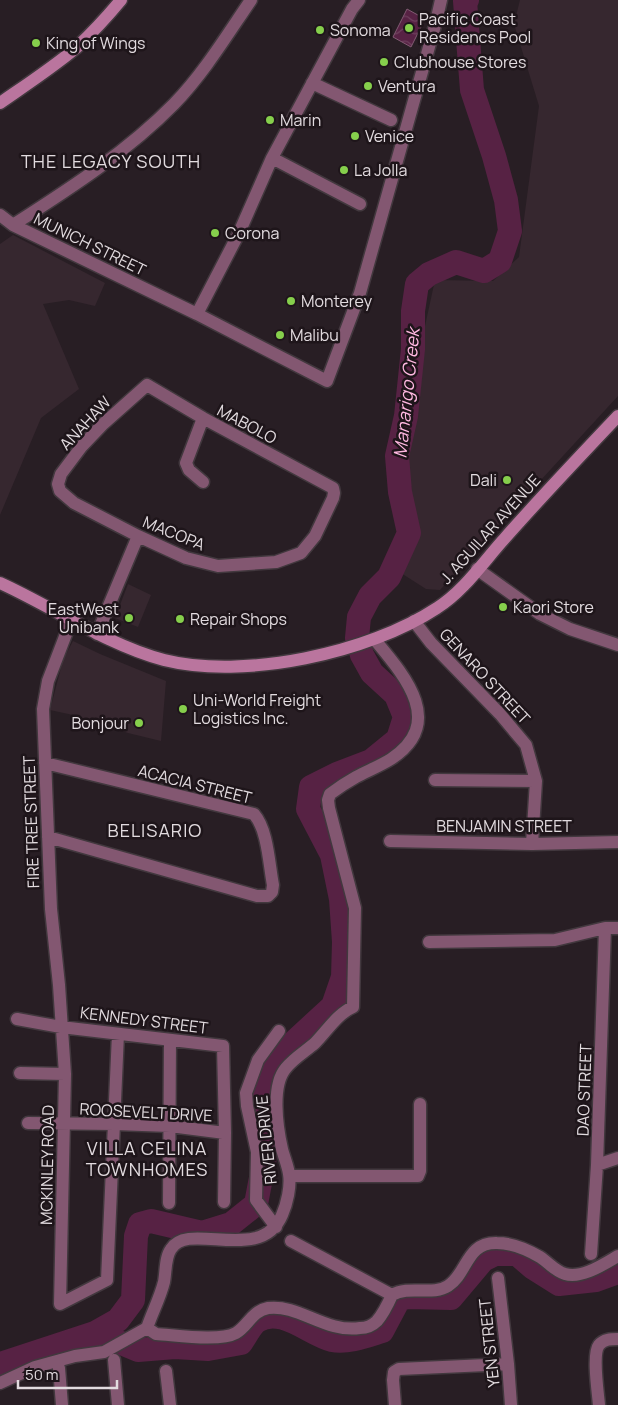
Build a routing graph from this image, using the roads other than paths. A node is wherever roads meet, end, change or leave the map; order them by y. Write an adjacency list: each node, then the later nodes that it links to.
1 (121, 0): 6 (main road)
2 (252, 0): 11 (street)
3 (359, 0): 5 (street)
4 (441, 0): 12 (street, MUNICH STREET)
5 (312, 83): 7 (street); 8 (street)
6 (0, 102)
7 (391, 120)
8 (272, 158): 9 (street); 12 (street)
9 (360, 204)
10 (0, 215): 11 (street, MUNICH STREET)
11 (13, 225): 12 (street, MUNICH STREET)
12 (197, 314)
13 (147, 385): 15 (street, MABOLO); 18 (street, ANAHAW)
14 (618, 416): 20 (main road, J. AGUILAR AVENUE)
15 (203, 418): 16 (street); 17 (street, MABOLO)
16 (203, 482)
17 (333, 488): 19 (street, MACOPA)
18 (60, 491): 19 (street, MACOPA)
19 (138, 536): 24 (street)
20 (477, 568): 23 (main road, J. AGUILAR AVENUE); 26 (street)
21 (0, 583): 22 (main road)
22 (71, 621): 24 (main road); 27 (street, FIRE TREE STREET)
23 (414, 621): 25 (main road, J. AGUILAR AVENUE); 29 (street, GENARO STREET)
24 (97, 634): 25 (main road, J. AGUILAR AVENUE)
25 (372, 641): 52 (street, RIVER DRIVE)
26 (618, 646)
27 (45, 763): 30 (street, FIRE TREE STREET); 30 (street, ACACIA STREET)
28 (435, 780): 29 (street)
29 (536, 781): 33 (street, GENARO STREET)
30 (48, 837): 38 (street, FIRE TREE STREET)
31 (390, 842): 33 (street, BENJAMIN STREET)
32 (618, 842): 33 (street, BENJAMIN STREET)
33 (532, 844)
34 (605, 928): 35 (street); 36 (street); 51 (street, DAO STREET)
35 (618, 928)
36 (429, 942)
37 (17, 1020): 38 (street, KENNEDY STREET)
38 (61, 1027): 40 (street, KENNEDY STREET); 43 (street, MCKINLEY ROAD)
39 (280, 1031): 55 (street)
40 (118, 1034): 41 (street, KENNEDY STREET); 47 (street)
41 (170, 1040): 48 (street); 49 (street, KENNEDY STREET)
42 (20, 1073): 43 (street)
43 (65, 1074): 46 (street, MCKINLEY ROAD)
44 (420, 1104): 52 (street)
45 (28, 1123): 46 (street, ROOSEVELT DRIVE)
46 (64, 1124): 47 (street, ROOSEVELT DRIVE); 47 (street, MCKINLEY ROAD)
47 (114, 1124): 48 (street, ROOSEVELT DRIVE)
48 (170, 1126): 49 (street, ROOSEVELT DRIVE); 54 (street)
49 (225, 1133): 53 (street)
50 (618, 1158): 51 (street)
51 (598, 1165): 57 (street, DAO STREET)
52 (290, 1176): 55 (street, RIVER DRIVE)
53 (224, 1202)
54 (169, 1203)
55 (273, 1223): 61 (street)
56 (291, 1241): 60 (street)
57 (591, 1254)
58 (618, 1256): 60 (street)
59 (498, 1278): 64 (street, YEN STREET)
60 (392, 1295): 61 (street)
61 (144, 1330): 63 (street)
62 (618, 1339): 73 (street)
63 (109, 1356): 67 (street); 69 (street)
64 (508, 1364): 71 (street); 72 (street, YEN STREET)
65 (59, 1368): 68 (street)
66 (166, 1371): 70 (street)
67 (0, 1383)
68 (62, 1405)
69 (118, 1405)
70 (170, 1405)
71 (395, 1405)
72 (511, 1405)
73 (599, 1405)

